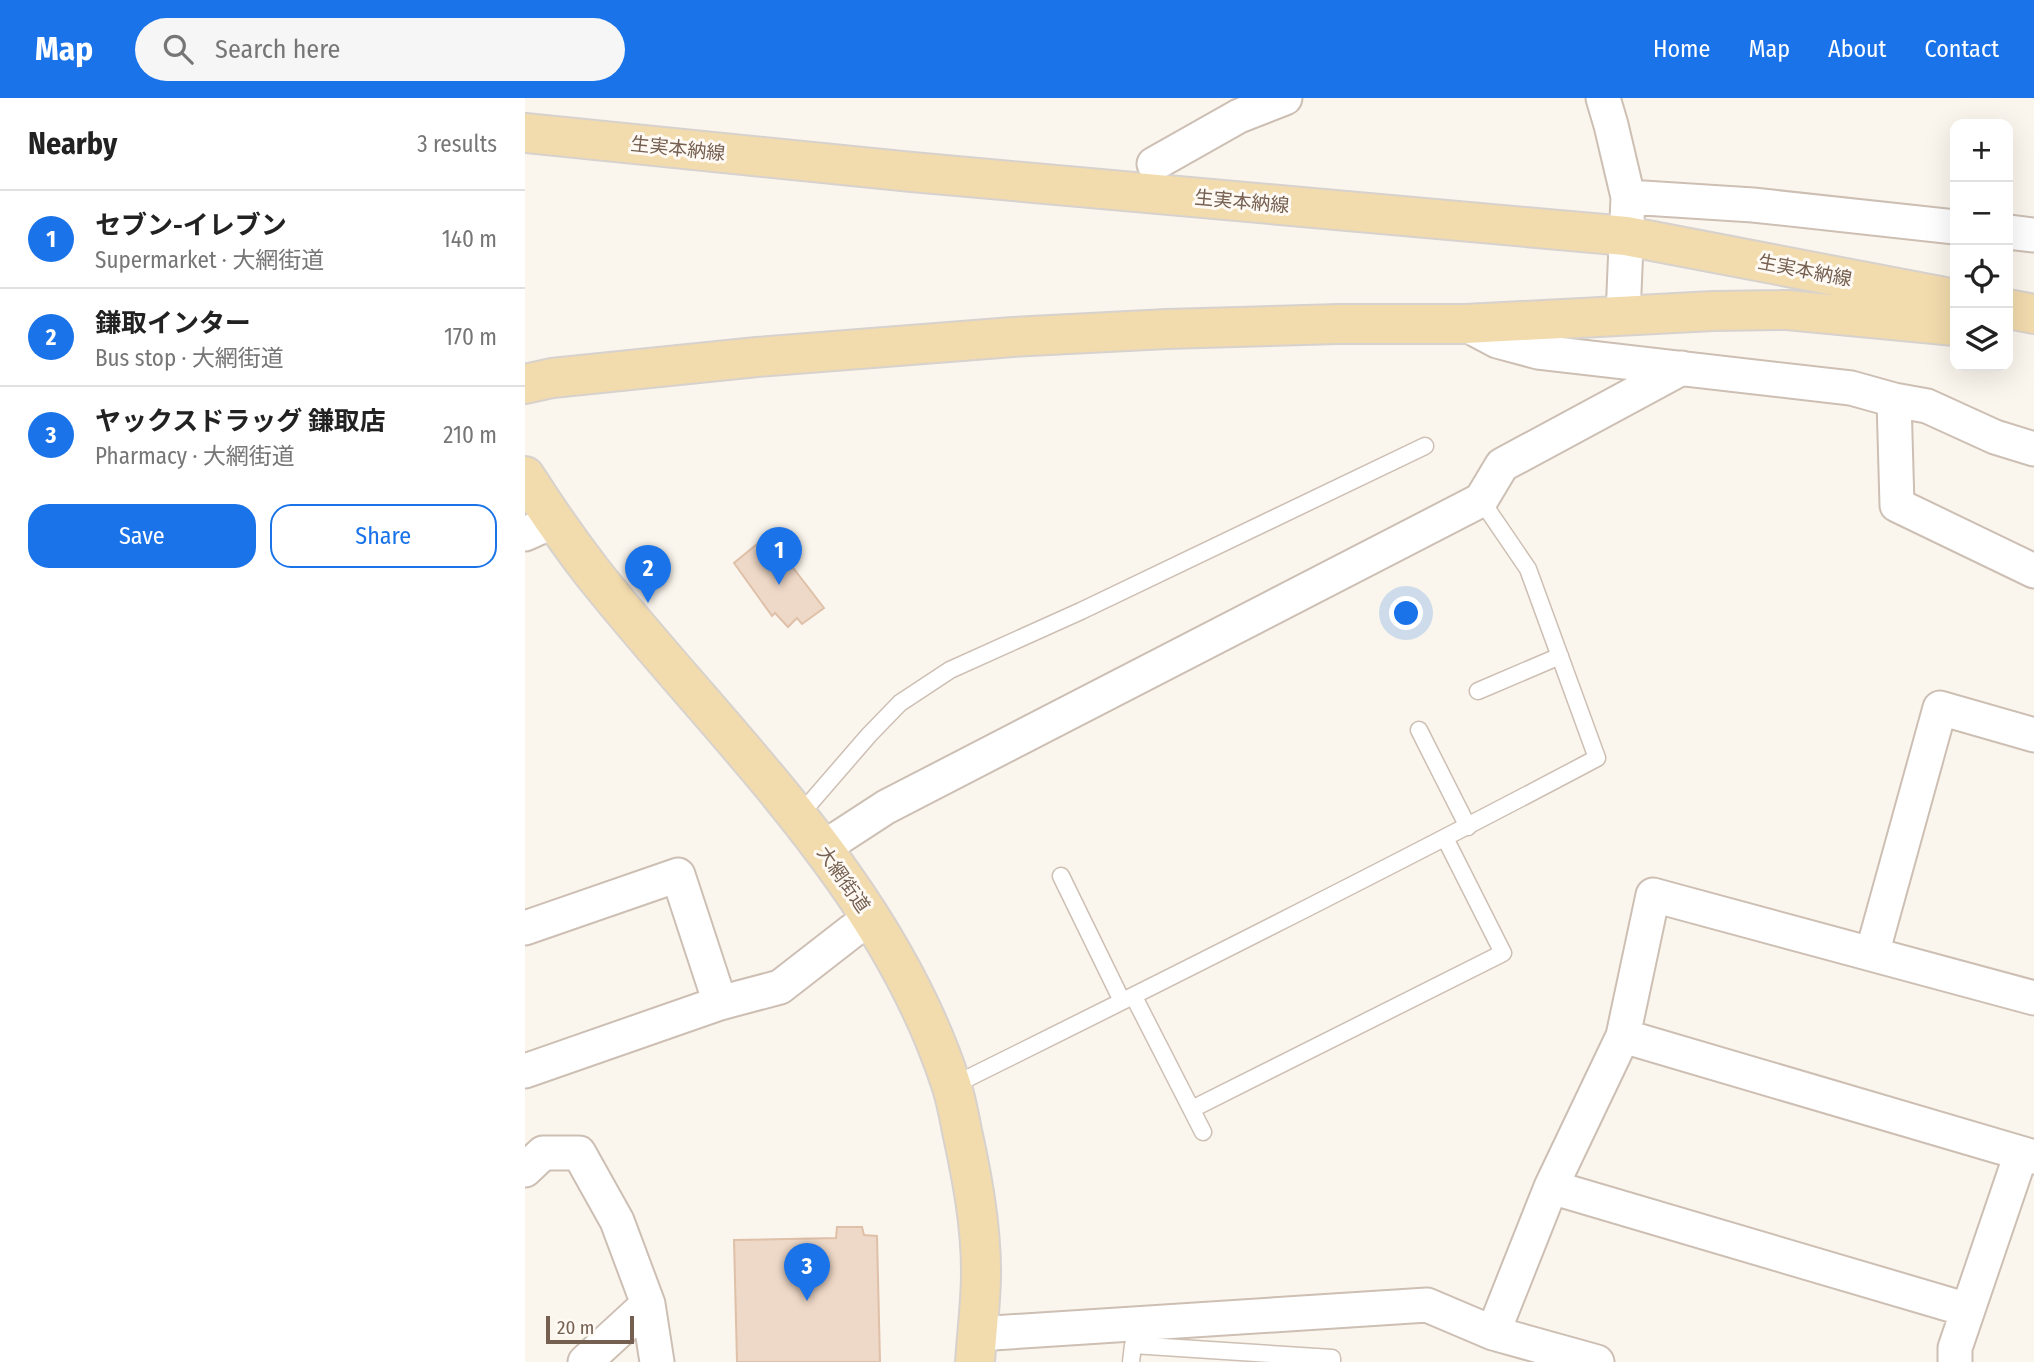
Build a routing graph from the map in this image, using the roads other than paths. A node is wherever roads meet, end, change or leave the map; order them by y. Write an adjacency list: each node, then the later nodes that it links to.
1 (1285, 98): 4 (street)
2 (1603, 98): 5 (street)
3 (525, 133): 9 (main road, 生実本納線)
4 (1154, 164)
5 (1627, 197): 6 (street); 9 (street)
6 (1950, 226)
7 (2013, 233): 8 (street)
8 (2034, 235)
9 (1626, 236): 10 (main road, 生実本納線); 13 (street)
10 (1950, 298)
11 (2013, 310): 12 (main road)
12 (2034, 314)
13 (1623, 316): 14 (main road, 生実本納線); 15 (main road, 生実本納線)
14 (1465, 324): 18 (street); 19 (main road, 生実本納線)
15 (1950, 326)
16 (2013, 335): 17 (main road)
17 (2034, 338)
18 (1682, 368): 20 (street); 24 (street)
19 (525, 384)
20 (1895, 400): 22 (street); 26 (street)
21 (1425, 446): 31 (lane)
22 (2034, 449)
23 (525, 476): 25 (main road, 大網街道)
24 (1481, 500): 27 (lane); 34 (street)
25 (540, 527): 31 (main road, 大網街道)
26 (2034, 570)
27 (1560, 656): 28 (lane); 32 (lane)
28 (1478, 691)
29 (1419, 730): 32 (lane)
30 (2034, 735): 38 (street)
31 (798, 817): 34 (main road, 大網街道)
32 (1468, 827): 33 (lane)
33 (1445, 838): 40 (lane); 45 (lane)
34 (824, 848): 36 (main road, 大網街道)
35 (1061, 876): 40 (lane)
36 (872, 918): 41 (street); 44 (main road, 大網街道)
37 (525, 928): 41 (street)
38 (1872, 954): 39 (street); 42 (street)
39 (2034, 998)
40 (1128, 999): 44 (lane); 45 (lane)
41 (720, 1003): 43 (street)
42 (1623, 1036): 47 (street); 49 (street)
43 (525, 1071)
44 (952, 1086): 53 (main road, 大網街道)
45 (1192, 1109): 46 (lane)
46 (1203, 1132)
47 (2027, 1155): 51 (street)
48 (525, 1171): 50 (street)
49 (1551, 1187): 51 (street); 52 (street)
50 (648, 1304): 54 (street); 55 (street)
51 (1968, 1310): 59 (street)
52 (1493, 1333): 53 (street); 58 (street)
53 (976, 1348)
54 (585, 1362)
55 (657, 1362)
56 (1131, 1362): 57 (lane)
57 (1332, 1362)
58 (1597, 1362)
59 (1955, 1362)

